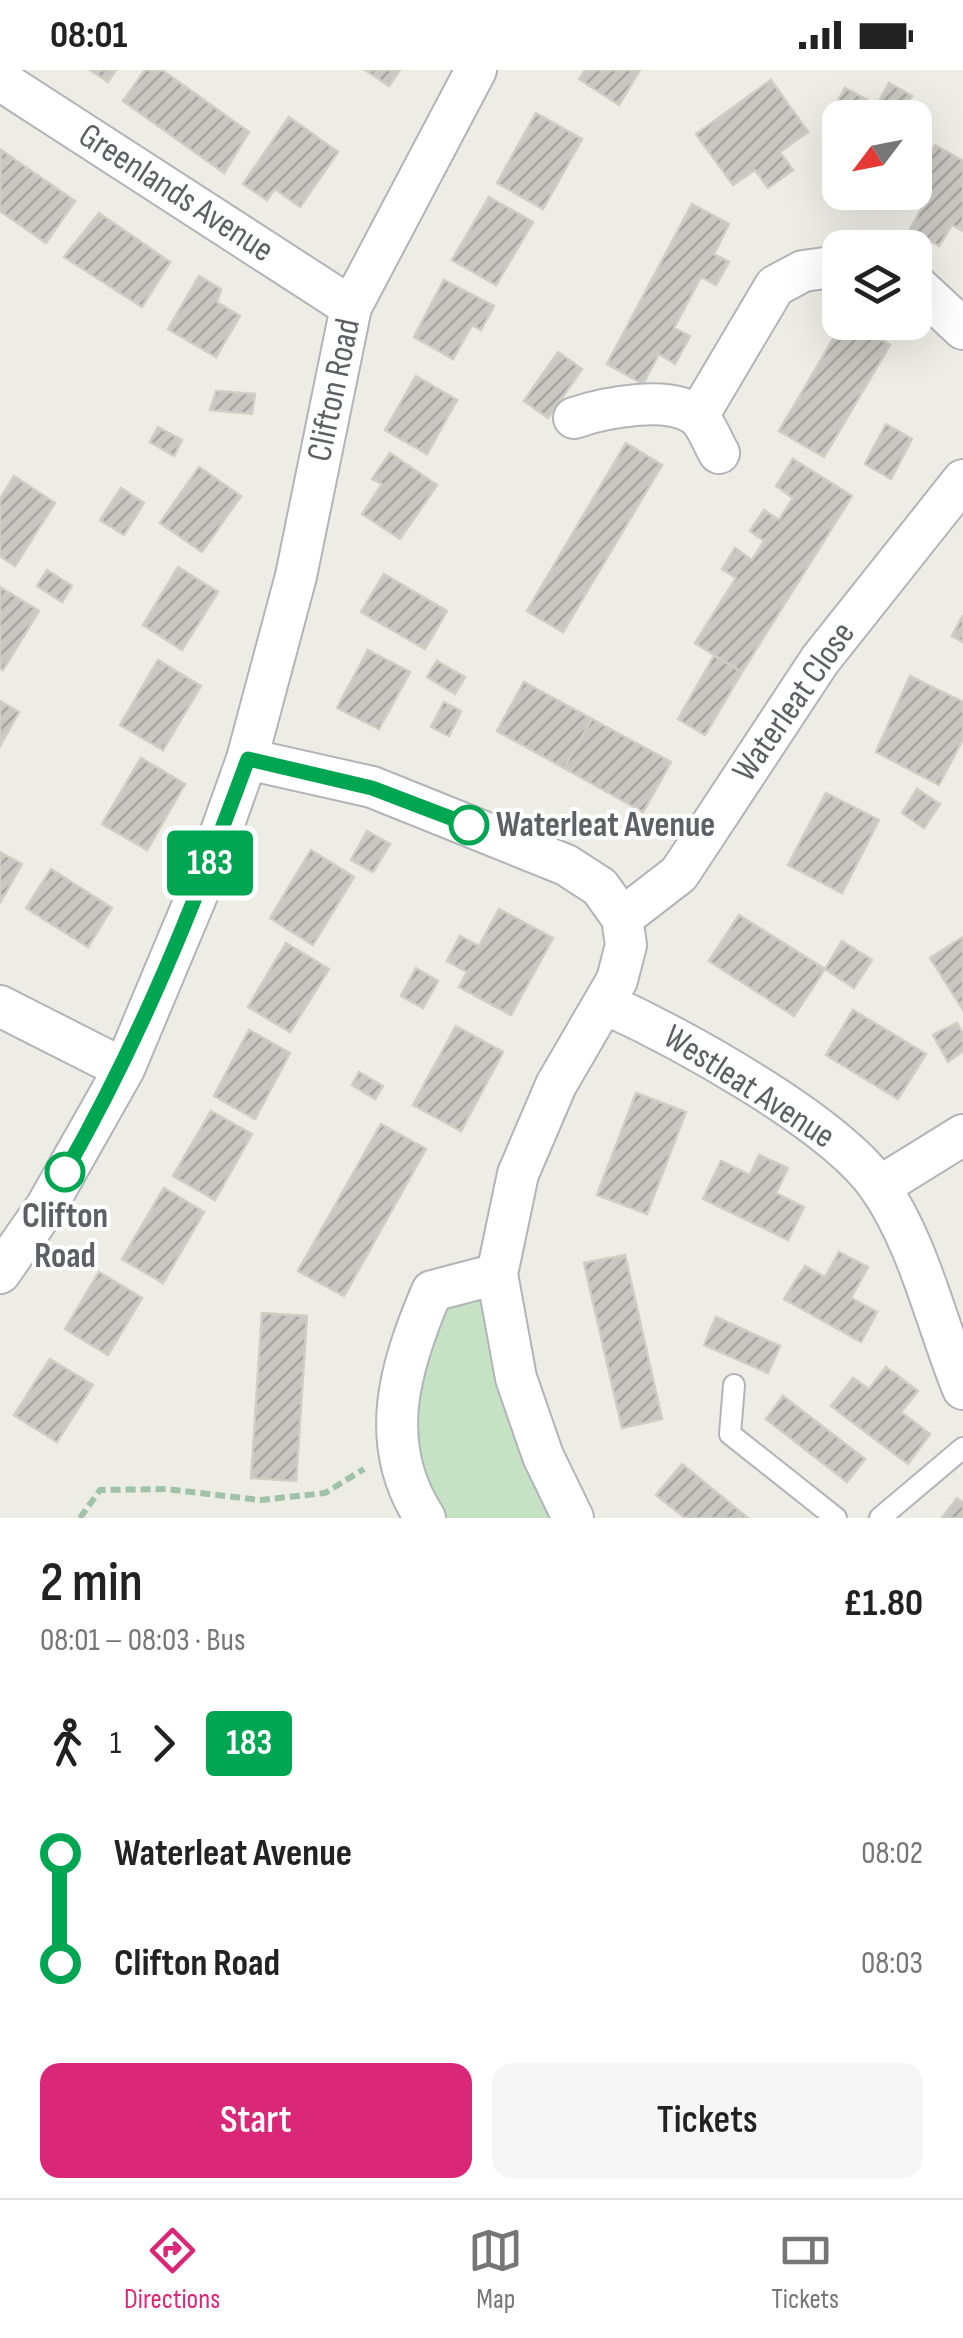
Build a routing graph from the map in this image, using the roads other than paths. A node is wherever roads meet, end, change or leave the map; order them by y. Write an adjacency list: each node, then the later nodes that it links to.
1 (476, 70): 5 (street, Clifton Road)
2 (0, 80): 5 (street, Greenlands Avenue)
3 (822, 268): 7 (street)
4 (932, 300): 6 (street)
5 (350, 307): 11 (street, Clifton Road)
6 (963, 329)
7 (698, 416): 8 (street); 9 (street)
8 (574, 418)
9 (719, 453)
10 (963, 480): 12 (street, Waterleat Close)
11 (248, 759): 12 (street); 15 (street, Clifton Road)
12 (622, 918): 13 (street)
13 (606, 1004): 17 (street, Westleat Avenue); 19 (street)
14 (0, 1006): 15 (street)
15 (124, 1069): 18 (street, Clifton Road)
16 (963, 1135): 17 (street)
17 (879, 1187): 21 (street, Westleat Avenue)
18 (0, 1273)
19 (497, 1274): 23 (street); 24 (street)
20 (734, 1385): 25 (lane)
21 (963, 1389)
22 (963, 1448): 26 (lane)
23 (425, 1518)
24 (573, 1518)
25 (836, 1518)
26 (880, 1518)

